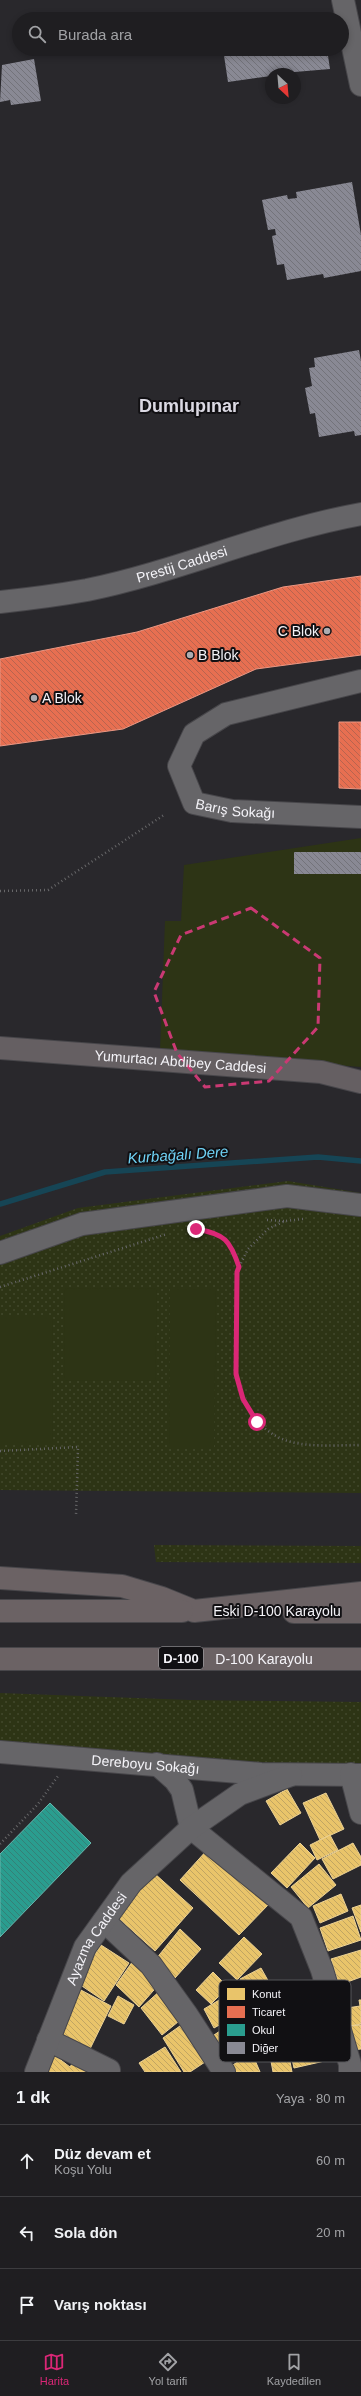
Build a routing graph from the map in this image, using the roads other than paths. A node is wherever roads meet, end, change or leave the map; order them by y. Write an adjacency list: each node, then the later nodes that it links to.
1 (343, 0): 2 (street)
2 (346, 12)
3 (349, 29): 4 (street)
4 (361, 86)
5 (361, 514): 6 (street, Prestij Caddesi)
6 (0, 602)
7 (361, 681): 8 (street, Barış Sokağı)
8 (361, 817)
9 (0, 1048): 10 (main road, Yumurtacı Abdibey Caddesi)
10 (321, 1072): 11 (main road); 12 (main road, Yumurtacı Abdibey Caddesi)
11 (361, 1075)
12 (361, 1082)
13 (361, 1205): 14 (street)
14 (0, 1253)
15 (0, 1578): 18 (highway)
16 (361, 1594): 18 (highway)
17 (0, 1611): 18 (highway)
18 (194, 1611): 19 (highway, Eski D-100 Karayolu)
19 (361, 1612)
20 (0, 1658): 21 (highway, D-100 Karayolu / D-100)
21 (361, 1659)
22 (0, 1752): 23 (street, Dereboyu Sokağı)
23 (157, 1764): 25 (street, Dereboyu Sokağı); 27 (street)
24 (356, 1774): 25 (street); 26 (street)
25 (292, 1775): 27 (street, Ayazma Caddesi)
26 (361, 1813)
27 (191, 1828): 28 (street, Ayazma Caddesi); 29 (street)
28 (104, 1921): 30 (street, Ayazma Caddesi); 34 (street)
29 (325, 1980)
30 (48, 2040): 32 (street); 33 (street, Ayazma Caddesi)
31 (347, 2062): 35 (street)
32 (109, 2070)
33 (36, 2072)
34 (224, 2072)
35 (350, 2072)

